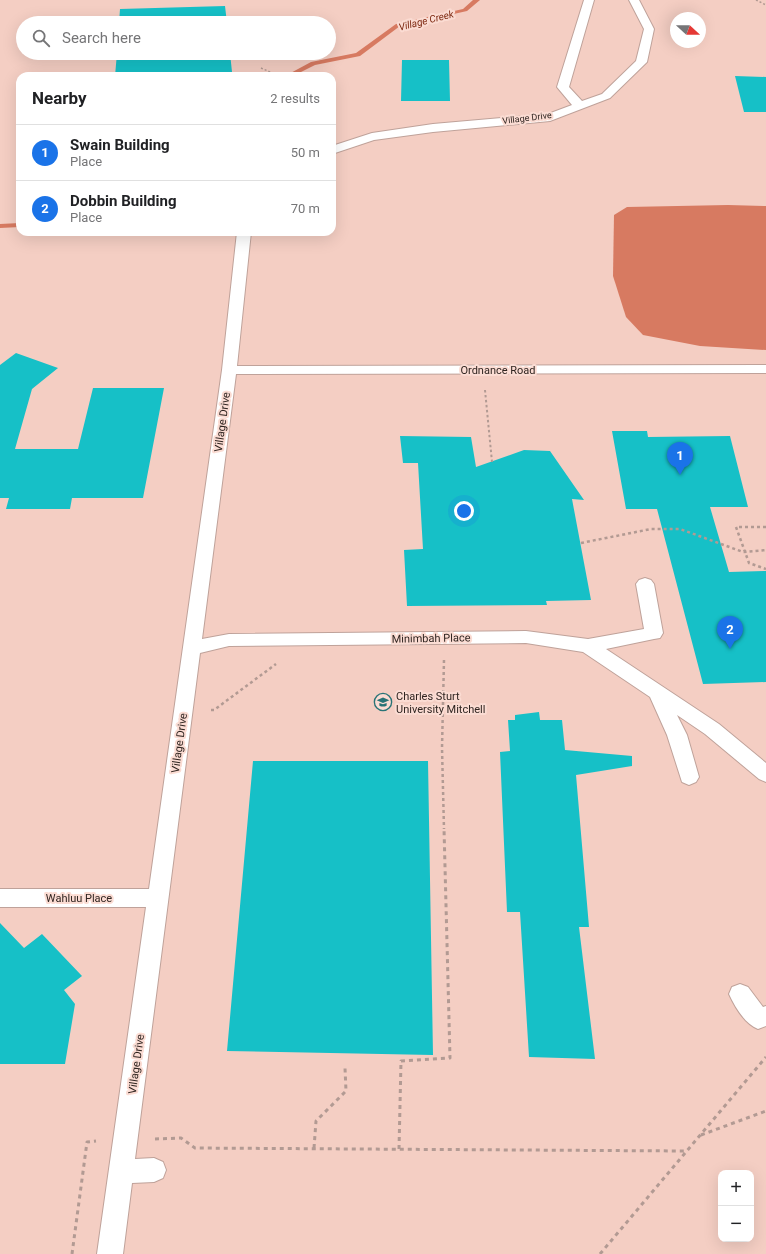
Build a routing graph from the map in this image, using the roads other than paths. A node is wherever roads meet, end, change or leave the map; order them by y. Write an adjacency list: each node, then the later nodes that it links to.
1 (589, 0): 3 (lane)
2 (634, 0): 3 (lane, Village Drive)
3 (580, 106): 4 (lane, Village Drive)
4 (336, 149)
5 (244, 236): 7 (lane, Village Drive)
6 (766, 369): 7 (lane, Ordnance Road)
7 (229, 370): 10 (lane, Village Drive)
8 (645, 584): 9 (lane)
9 (588, 646): 10 (lane, Minimbah Place); 11 (lane, Minimbah Place)
10 (192, 648): 15 (lane, Village Drive)
11 (656, 691): 12 (lane, Minimbah Place); 13 (lane)
12 (766, 774)
13 (689, 777)
14 (0, 898): 15 (lane, Wahluu Place)
15 (158, 898): 19 (lane, Village Drive)
16 (740, 994): 17 (lane)
17 (766, 1016)
18 (154, 1170): 19 (lane)
19 (121, 1172): 20 (lane, Village Drive)
20 (110, 1254)

